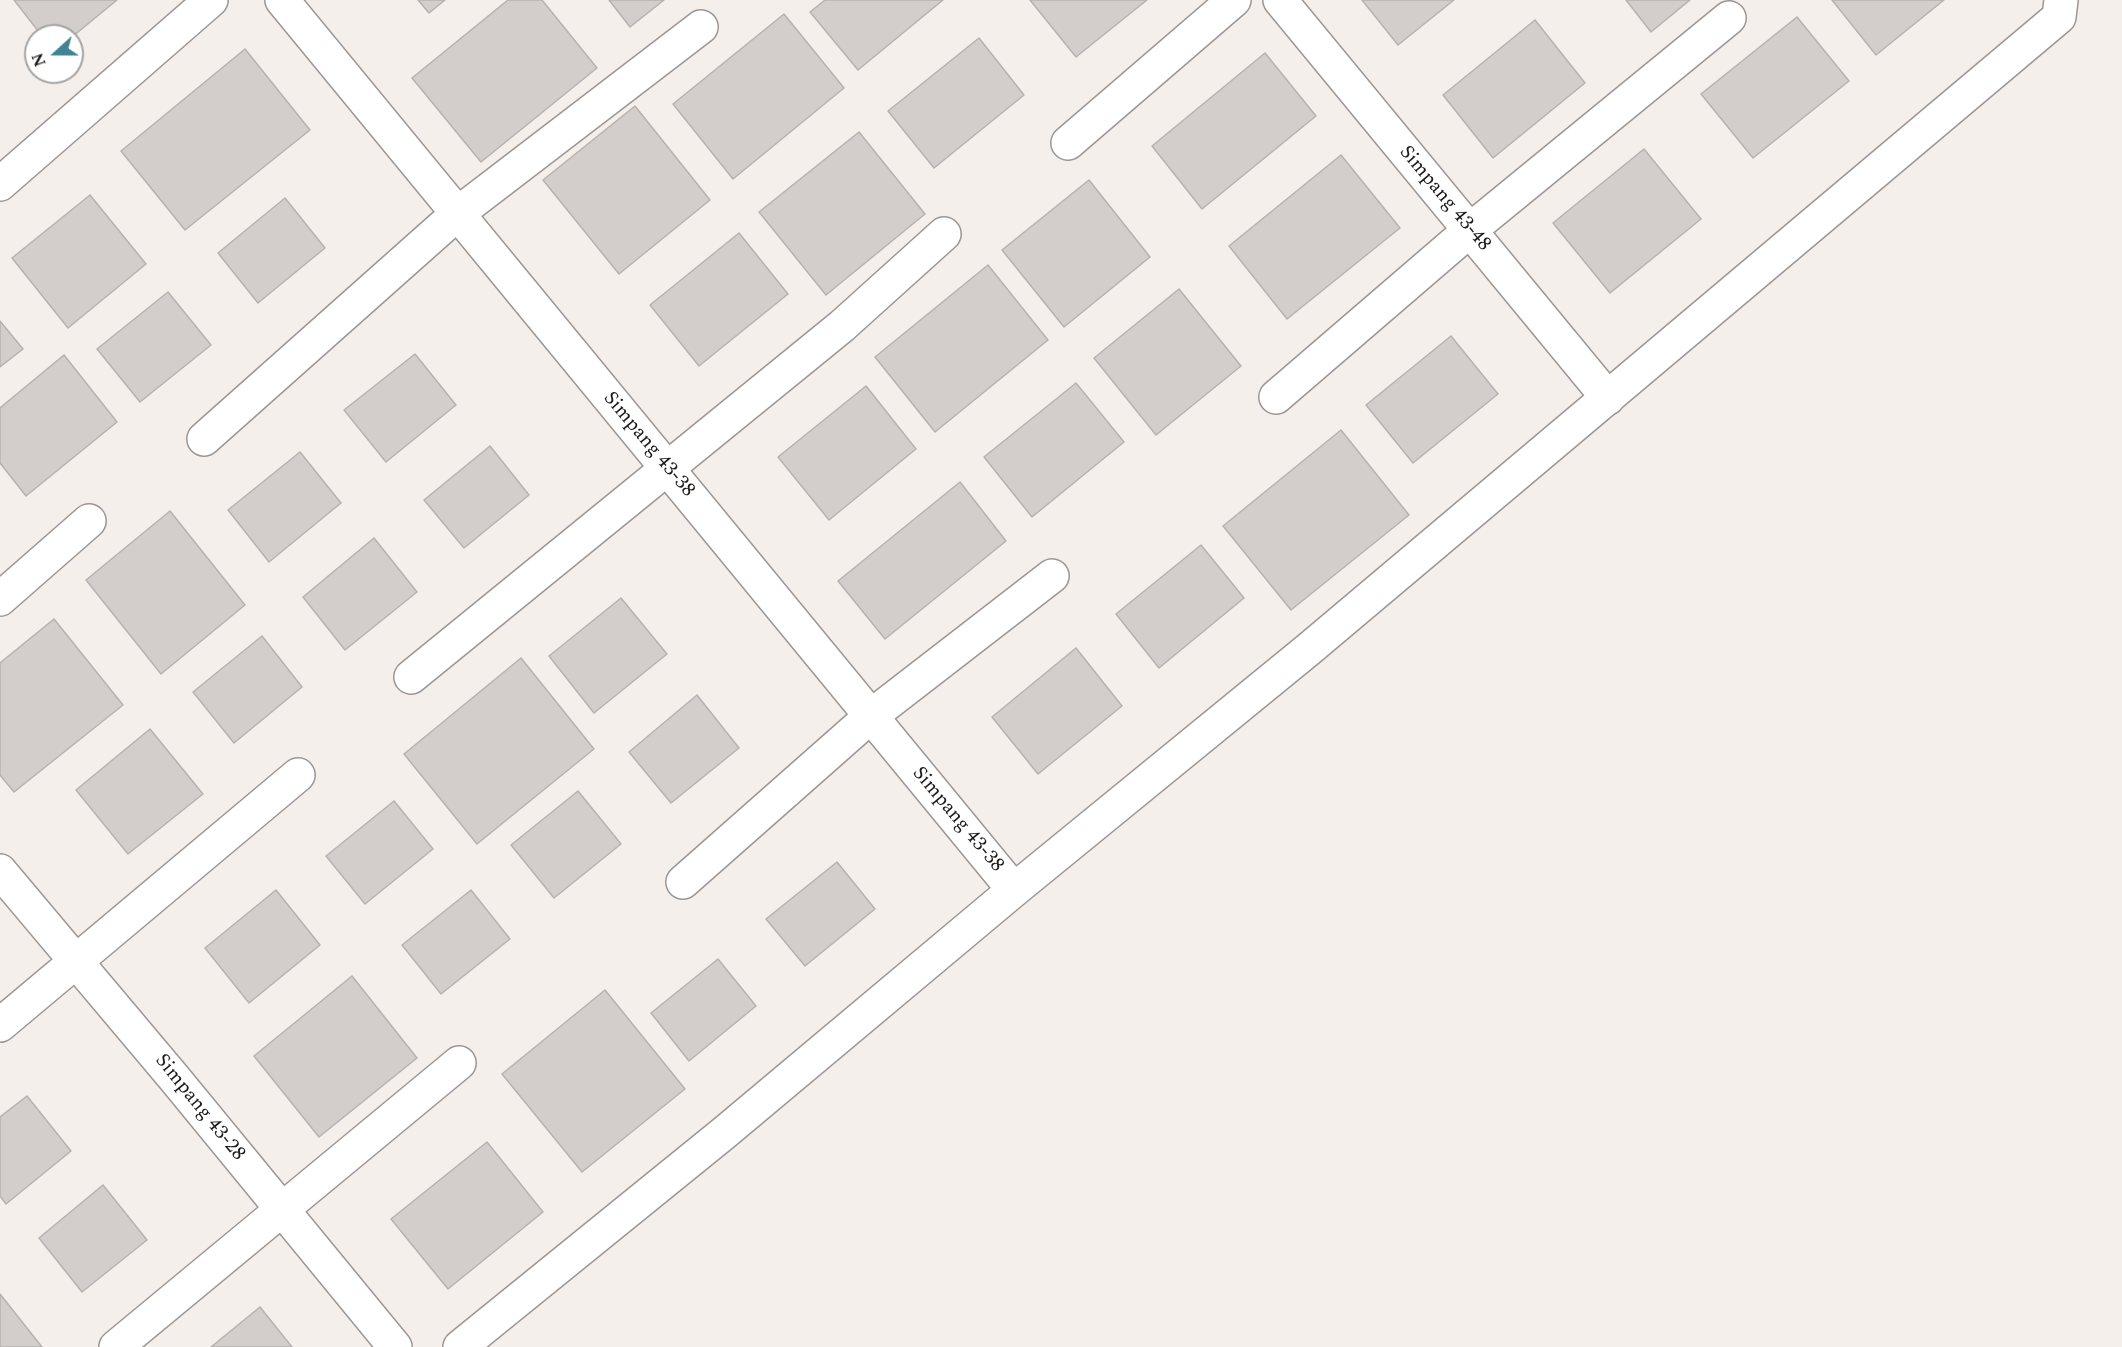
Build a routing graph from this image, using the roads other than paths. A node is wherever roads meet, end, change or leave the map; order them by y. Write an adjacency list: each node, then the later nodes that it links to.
1 (211, 0): 9 (street)
2 (282, 0): 10 (street, Simpang 43-38)
3 (1234, 0): 8 (street)
4 (1280, 0): 11 (street, Simpang 43-48)
5 (2060, 9): 14 (street)
6 (1730, 18): 11 (street)
7 (701, 27): 10 (street)
8 (1068, 143)
9 (0, 183)
10 (457, 214): 15 (street); 16 (street, Simpang 43-38)
11 (1470, 230): 13 (street); 14 (street, Simpang 43-48)
12 (944, 234): 16 (street)
13 (1276, 397)
14 (1608, 398): 25 (street)
15 (204, 439)
16 (666, 467): 20 (street); 21 (street, Simpang 43-38)
17 (90, 521): 19 (street)
18 (1052, 576): 21 (street)
19 (0, 599)
20 (411, 677)
21 (871, 716): 24 (street); 25 (street, Simpang 43-38)
22 (298, 775): 26 (street)
23 (0, 871): 26 (street, Simpang 43-28)
24 (682, 882)
25 (1014, 890): 32 (street)
26 (77, 961): 27 (street); 29 (street, Simpang 43-28)
27 (0, 1025)
28 (459, 1063): 29 (street)
29 (283, 1210): 30 (street); 31 (street, Simpang 43-28)
30 (116, 1347)
31 (395, 1347)
32 (460, 1347)

